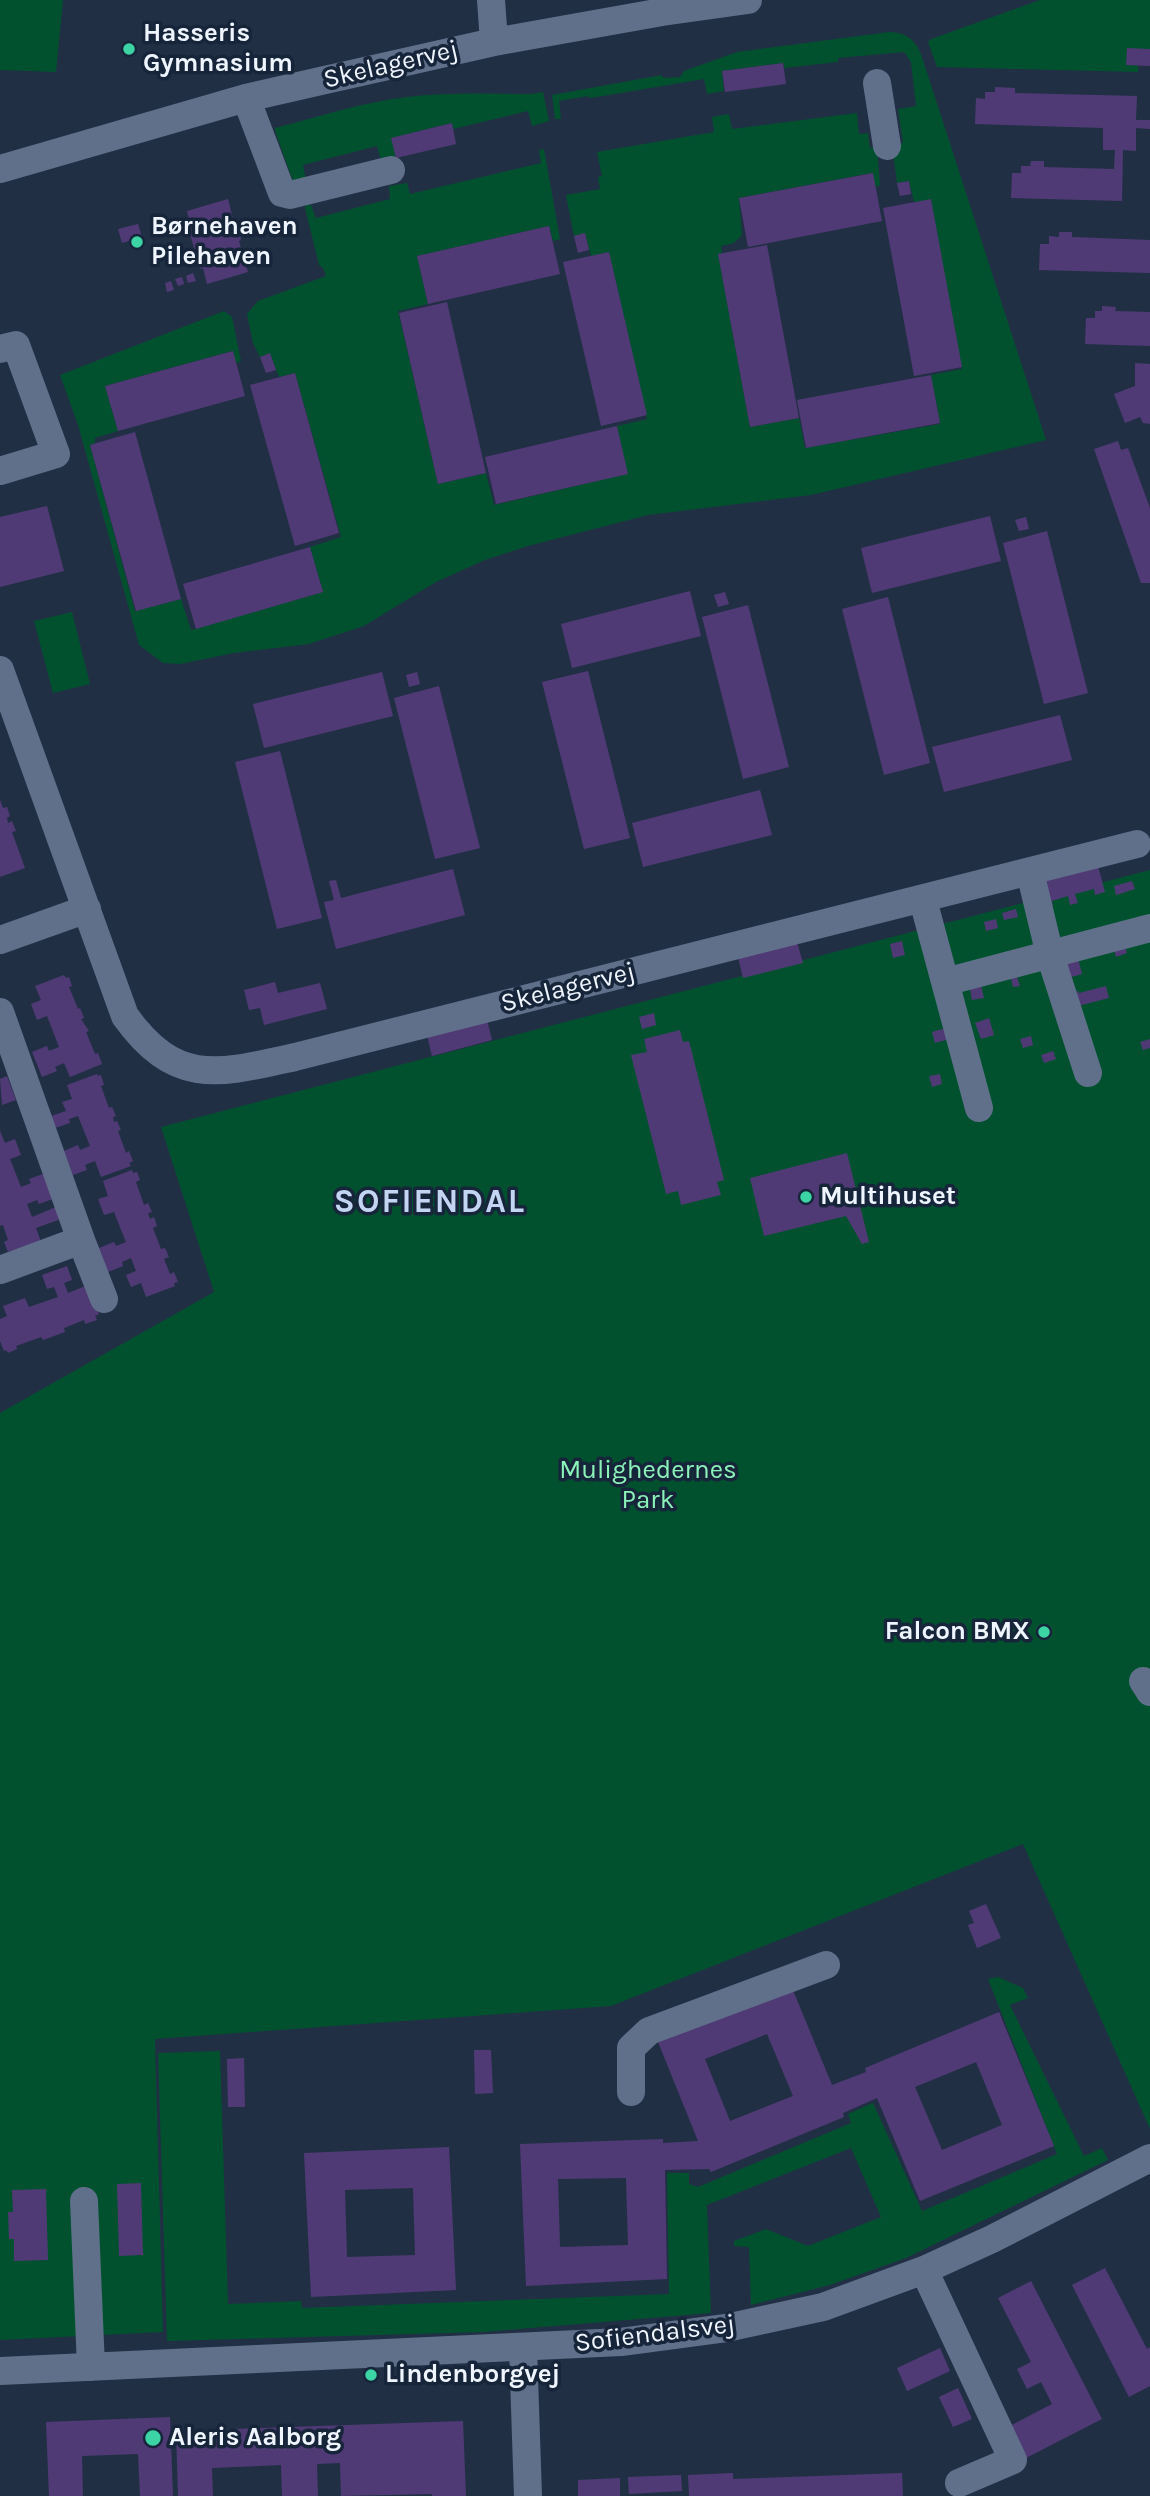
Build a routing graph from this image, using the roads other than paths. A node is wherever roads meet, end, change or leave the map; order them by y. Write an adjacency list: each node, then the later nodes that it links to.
1 (491, 0): 3 (street)
2 (748, 0): 3 (street, Skelagervej)
3 (494, 42): 5 (street, Skelagervej)
4 (877, 83): 6 (street)
5 (246, 98): 7 (street, Skelagervej); 8 (street)
6 (887, 146)
7 (0, 169)
8 (391, 170)
9 (0, 349): 10 (street)
10 (0, 471)
11 (0, 670): 15 (street, Skelagervej)
12 (1137, 844): 13 (street, Skelagervej)
13 (1030, 872): 14 (street, Skelagervej); 18 (street)
14 (923, 900): 15 (street, Skelagervej); 19 (street)
15 (87, 909): 17 (street)
16 (1150, 928): 18 (street)
17 (0, 940)
18 (1050, 955): 19 (street); 21 (street)
19 (945, 982): 22 (street)
20 (0, 1012): 23 (street)
21 (1088, 1073)
22 (979, 1108)
23 (81, 1240): 24 (street); 25 (street)
24 (0, 1270)
25 (104, 1299)
26 (826, 1965): 27 (street)
27 (631, 2092)
28 (1150, 2158): 30 (street, Sofiendalsvej)
29 (84, 2201): 32 (street)
30 (923, 2270): 31 (street, Sofiendalsvej); 34 (street)
31 (523, 2348): 32 (street, Sofiendalsvej); 35 (street)
32 (91, 2367): 33 (street, Sofiendalsvej)
33 (0, 2371)
34 (959, 2483)
35 (528, 2496)

